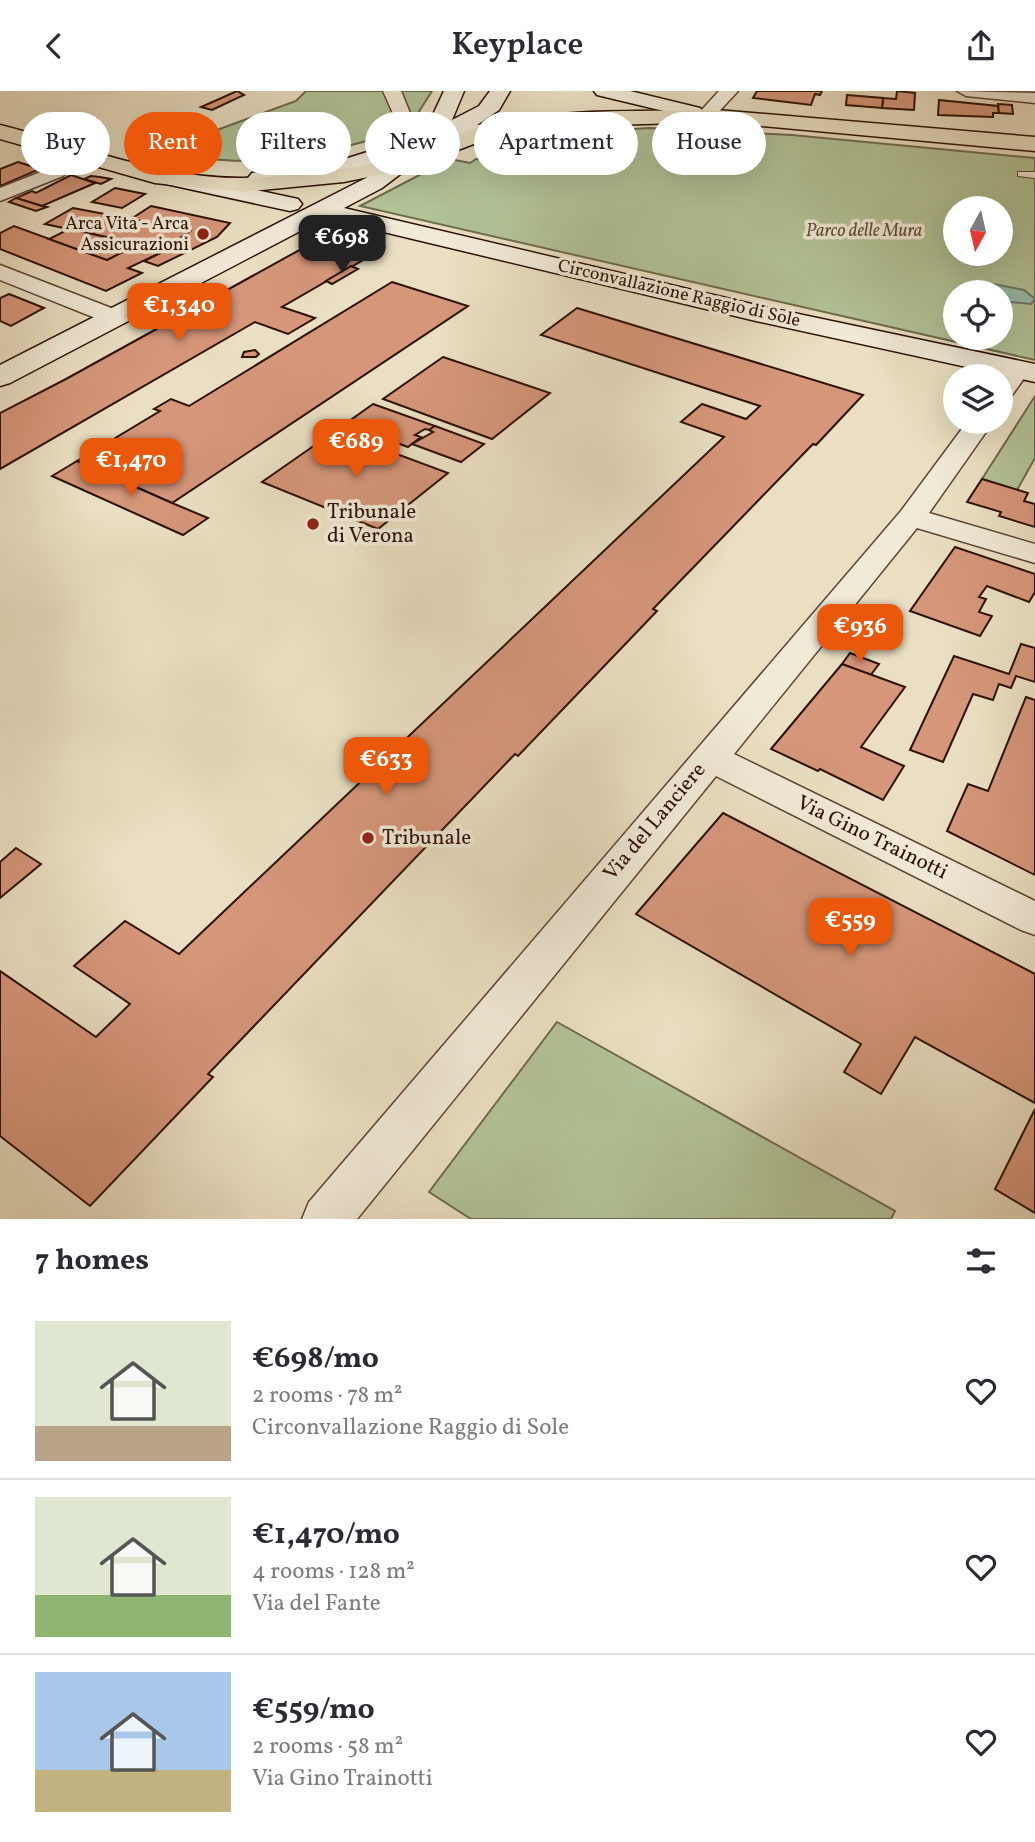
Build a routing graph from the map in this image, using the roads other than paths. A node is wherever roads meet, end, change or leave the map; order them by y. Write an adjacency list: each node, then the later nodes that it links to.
1 (392, 91): 8 (street)
2 (454, 91): 9 (street)
3 (500, 91): 13 (street)
4 (604, 91): 11 (street)
5 (729, 91): 12 (street)
6 (966, 91): 7 (street)
7 (1035, 98)
8 (399, 112)
9 (443, 112)
10 (675, 112): 15 (main road)
11 (696, 112)
12 (707, 112)
13 (460, 119)
14 (766, 120): 18 (main road)
15 (460, 123)
16 (0, 132): 17 (main road)
17 (21, 137)
18 (1035, 144)
19 (110, 155): 22 (main road)
20 (365, 159): 29 (street)
21 (110, 162): 29 (main road)
22 (365, 162)
23 (365, 165): 29 (main road)
24 (365, 173): 31 (street)
25 (1022, 173): 28 (lane)
26 (49, 175): 30 (street)
27 (383, 175): 31 (street)
28 (1035, 175)
29 (155, 176): 31 (street, Circonvallazione Raggio di Sole)
30 (0, 195)
31 (321, 213): 33 (street); 35 (street, Circonvallazione Raggio di Sole)
32 (0, 272): 33 (street)
33 (116, 318): 34 (street)
34 (0, 377)
35 (1018, 378)
36 (971, 434): 37 (street, Via del Lanciere)
37 (911, 517): 38 (street); 39 (street, Via del Lanciere)
38 (1035, 554)
39 (709, 757): 40 (street, Via Gino Trainotti); 41 (street, Via del Lanciere)
40 (1035, 919)
41 (326, 1219)

